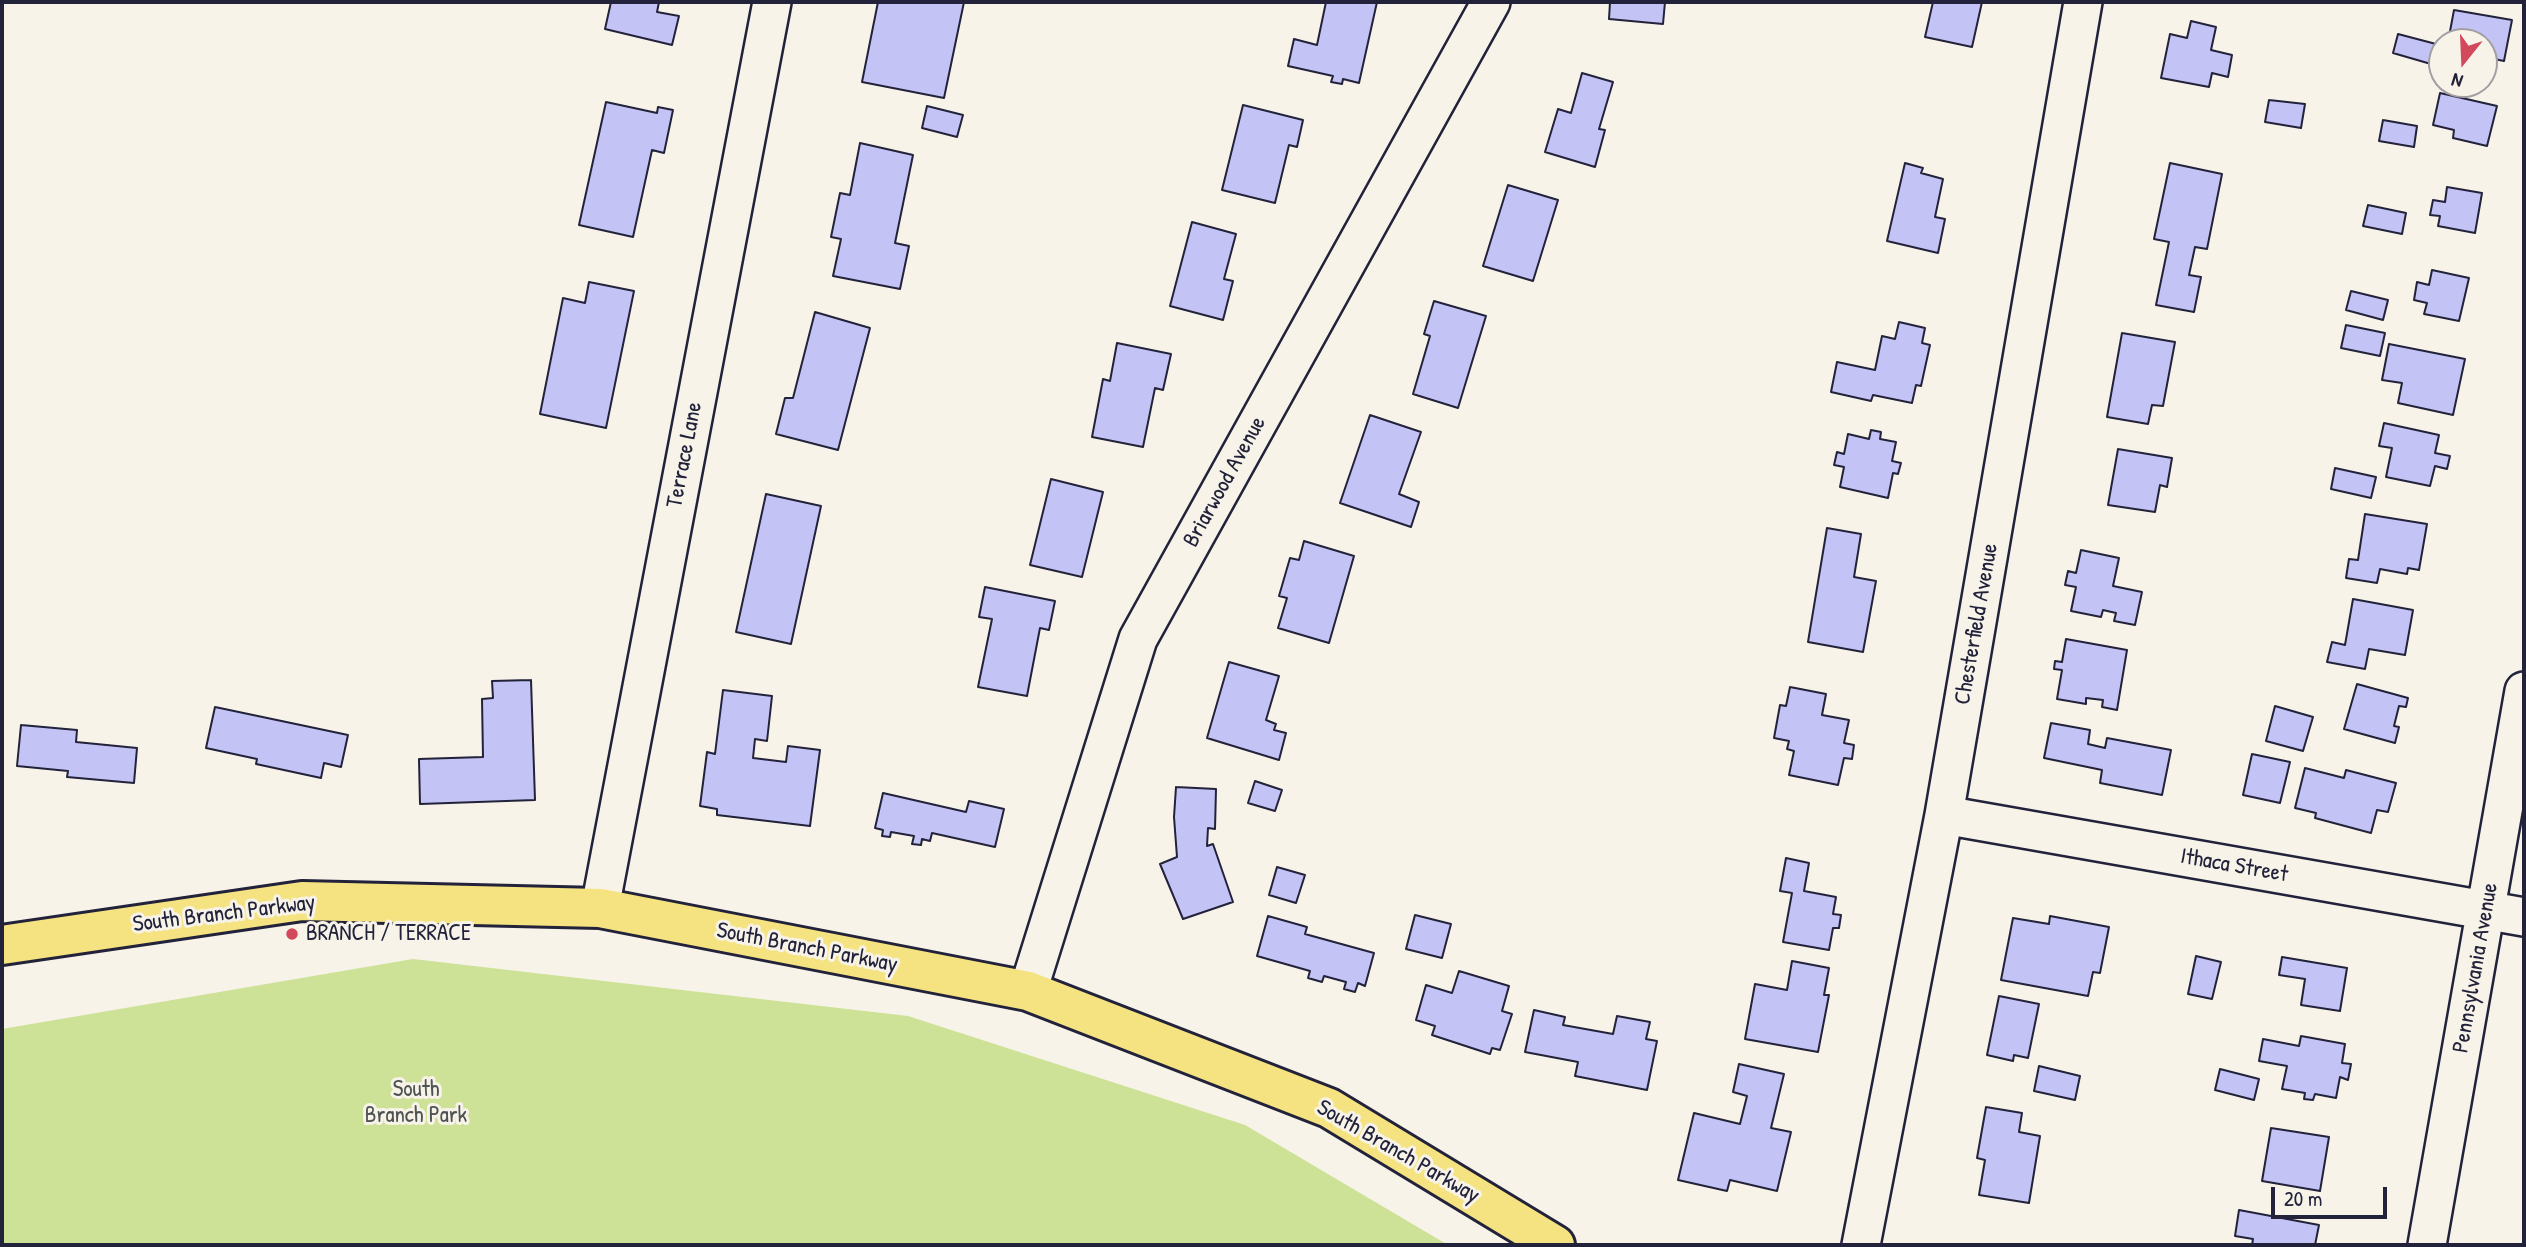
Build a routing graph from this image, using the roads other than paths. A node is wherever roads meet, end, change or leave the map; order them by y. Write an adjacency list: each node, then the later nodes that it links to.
1 (772, 2): 6 (street, Terrace Lane)
2 (1491, 2): 10 (street, Briarwood Avenue)
3 (2083, 2): 5 (street, Chesterfield Avenue)
4 (2524, 691): 7 (street, Pennsylvania Avenue)
5 (1944, 815): 7 (street, Ithaca Street); 12 (street, Chesterfield Avenue)
6 (600, 908): 9 (main road, South Branch Parkway); 10 (main road, South Branch Parkway)
7 (2486, 911): 8 (street, Ithaca Street); 13 (street, Pennsylvania Avenue)
8 (2524, 917)
9 (2, 945)
10 (1028, 991): 11 (main road, South Branch Parkway)
11 (1555, 1245)
12 (1861, 1245)
13 (2427, 1245)

